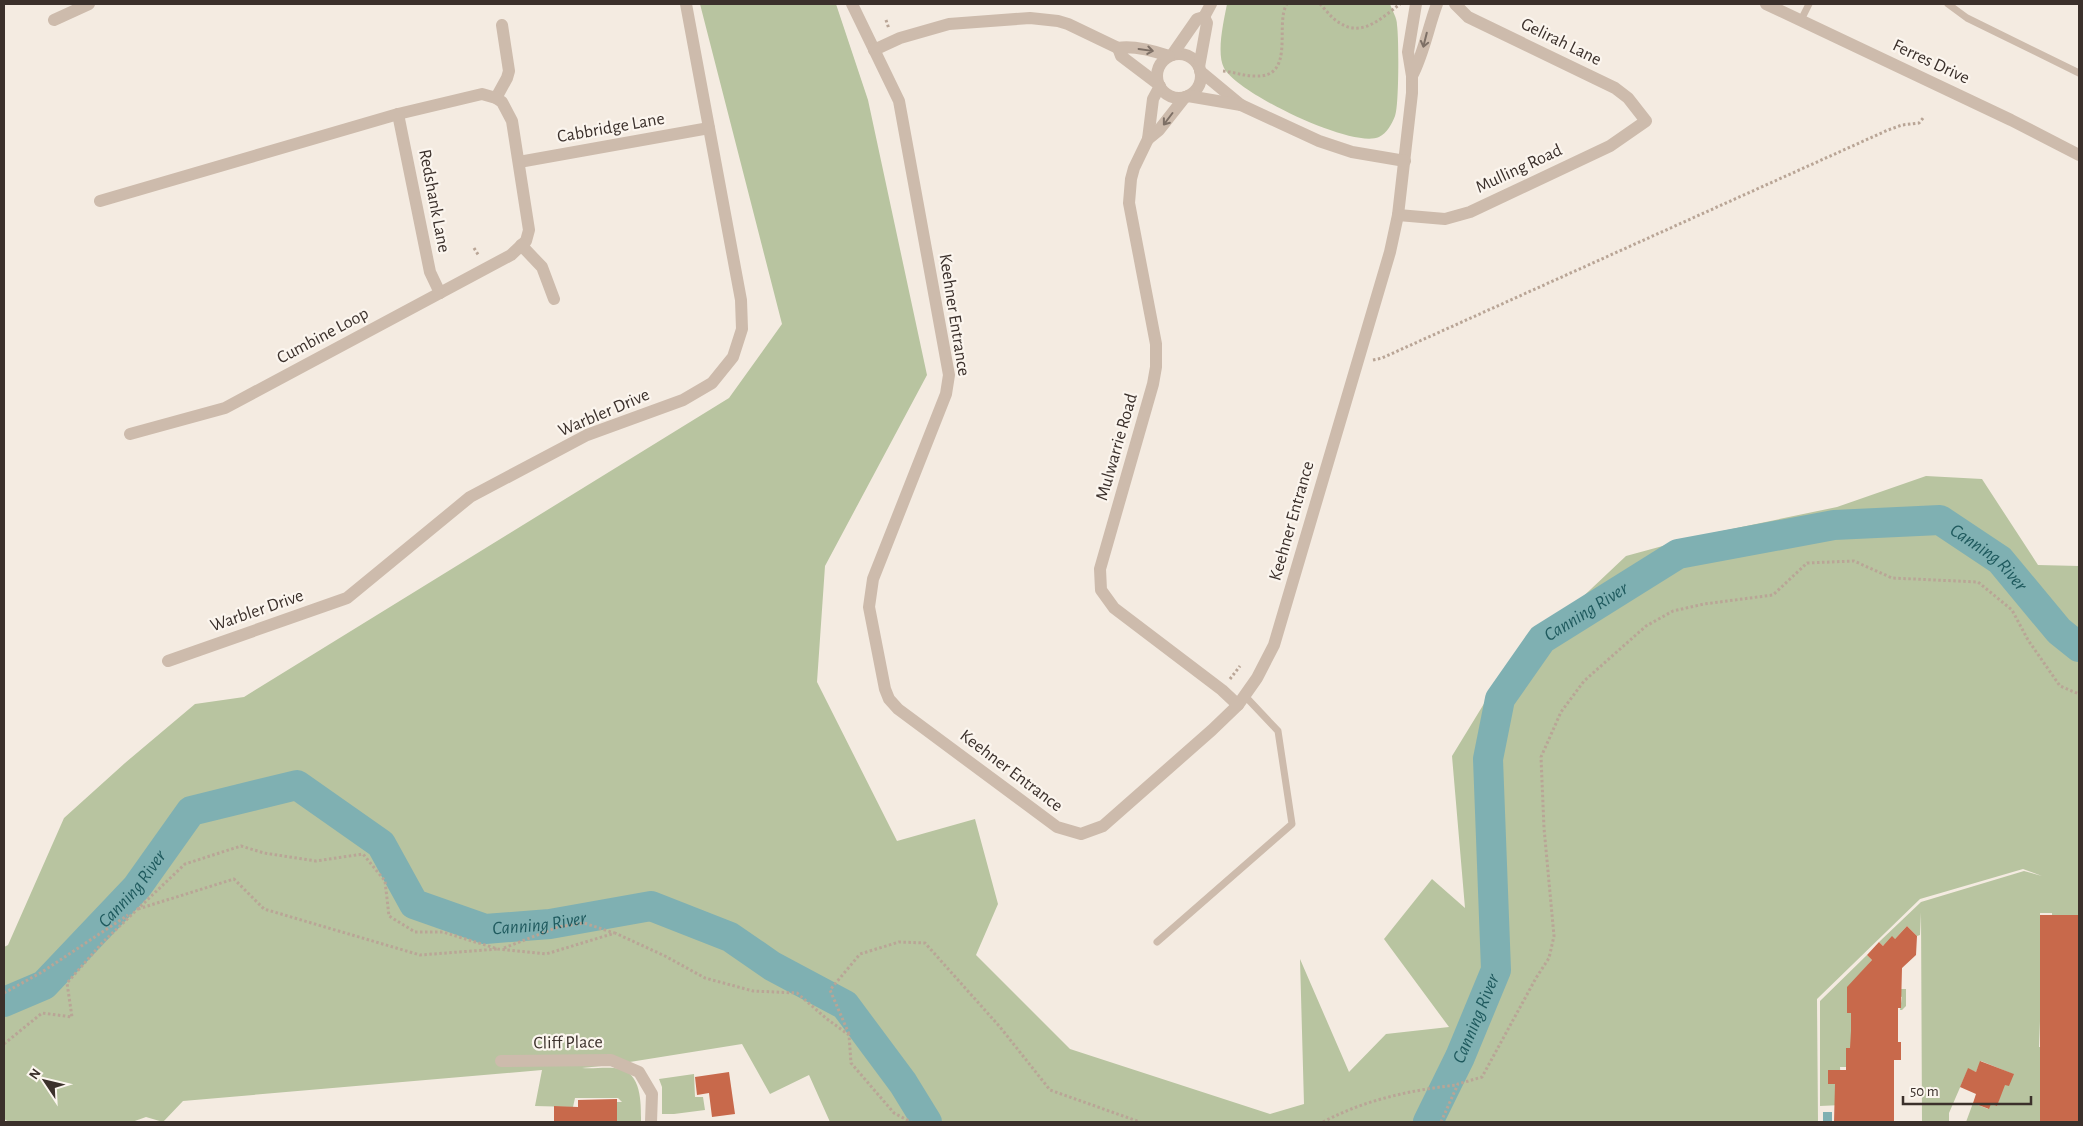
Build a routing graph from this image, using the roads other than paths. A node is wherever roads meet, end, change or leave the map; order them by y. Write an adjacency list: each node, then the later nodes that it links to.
1 (89, 4): 13 (street)
2 (686, 4): 28 (street, Warbler Drive)
3 (852, 4): 17 (street, Keehner Entrance)
4 (1211, 4): 12 (street)
5 (1416, 4): 21 (street, Keehner Entrance)
6 (1437, 4): 21 (street, Keehner Entrance, one-way to 21)
7 (1455, 4): 27 (street, Gelirah Lane)
8 (1766, 4): 11 (street, Ferres Drive)
9 (1808, 4): 14 (lane)
10 (1948, 4): 20 (lane)
11 (1787, 8): 14 (street, Ferres Drive)
12 (1204, 17): 18 (street); 19 (street)
13 (54, 20)
14 (1801, 20): 30 (street, Ferres Drive)
15 (502, 25): 24 (street)
16 (1118, 48): 17 (street); 18 (street, one-way to 18); 22 (street)
17 (874, 50): 40 (street, Keehner Entrance)
18 (1171, 56): 19 (street); 22 (street)
19 (1200, 69): 23 (street); 25 (street)
20 (2079, 73)
21 (1412, 76): 31 (street, Keehner Entrance)
22 (1159, 85): 23 (street); 29 (street, Mulwarrie Road)
23 (1187, 97): 25 (street); 29 (street, Mulwarrie Road, one-way to 29)
24 (496, 98): 26 (street); 32 (street)
25 (1241, 105): 31 (street)
26 (398, 114): 33 (street); 36 (street, Redshank Lane)
27 (1646, 121): 34 (street, Mulling Road)
28 (709, 128): 32 (street, Cabbridge Lane); 39 (street, Warbler Drive)
29 (1148, 139): 40 (street, Mulwarrie Road)
30 (2079, 155)
31 (1405, 161): 34 (street, Keehner Entrance)
32 (519, 162): 35 (street)
33 (100, 201)
34 (1398, 215): 40 (street, Keehner Entrance)
35 (522, 246): 36 (street, Cumbine Loop); 37 (street)
36 (440, 293): 38 (street, Cumbine Loop)
37 (554, 299)
38 (130, 434)
39 (168, 661)
40 (1241, 700): 41 (lane)
41 (1157, 942)
42 (501, 1061): 43 (street, Cliff Place)
43 (651, 1122)

